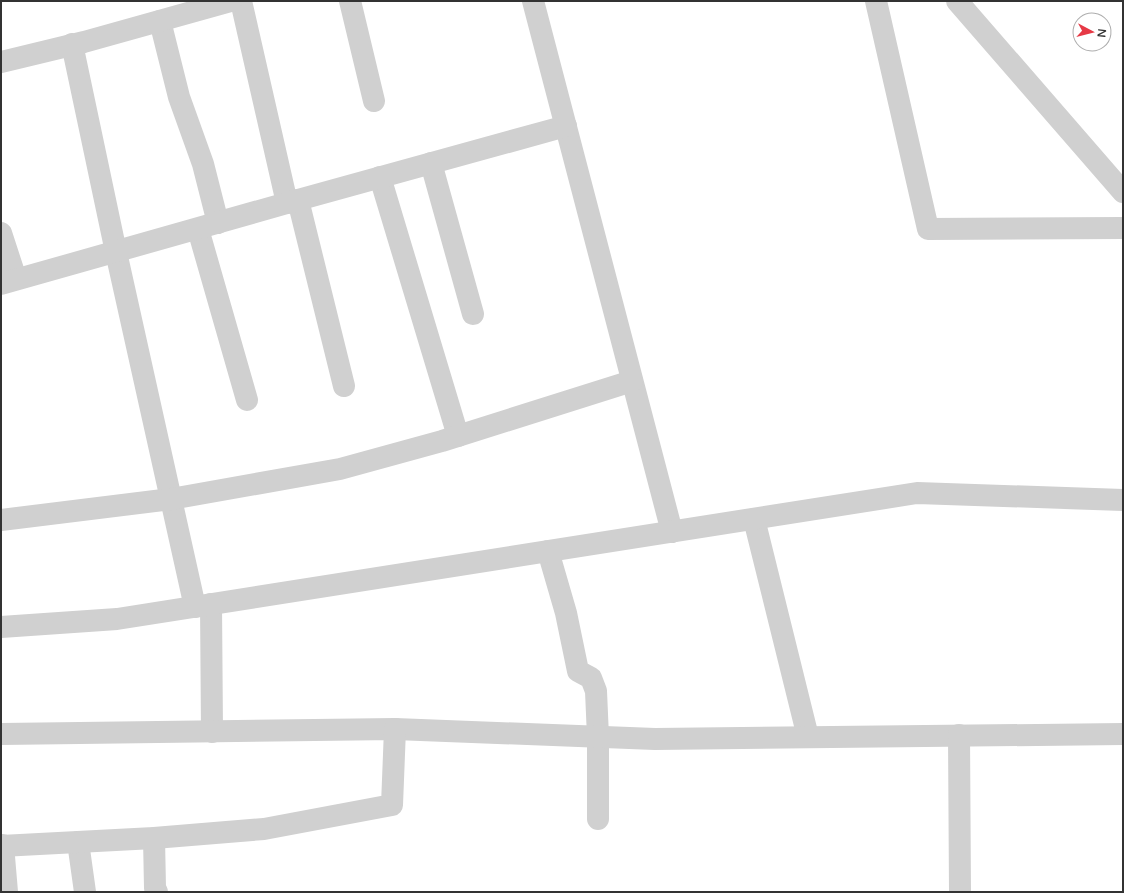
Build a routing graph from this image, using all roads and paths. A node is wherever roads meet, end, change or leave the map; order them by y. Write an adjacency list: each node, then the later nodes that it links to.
1 (231, 1): 7 (street)
2 (241, 1): 15 (street)
3 (350, 1): 10 (street)
4 (533, 1): 11 (street)
5 (876, 1): 17 (street)
6 (958, 1): 14 (street)
7 (168, 13): 8 (street); 16 (street)
8 (72, 44): 9 (street); 19 (street)
9 (1, 62)
10 (374, 101)
11 (566, 126): 12 (street); 22 (street)
12 (431, 163): 13 (street); 21 (street)
13 (380, 177): 15 (street); 25 (street)
14 (1123, 192)
15 (293, 201): 16 (street); 23 (street)
16 (208, 226): 19 (street); 24 (street)
17 (1123, 228)
18 (1, 233): 20 (street)
19 (116, 252): 20 (street); 26 (street)
20 (9, 282)
21 (473, 314)
22 (632, 381): 25 (street); 30 (street)
23 (344, 386)
24 (247, 400)
25 (458, 436): 26 (street)
26 (171, 499): 29 (street); 32 (street)
27 (1123, 500): 28 (street)
28 (754, 519): 30 (street); 40 (street)
29 (1, 520)
30 (672, 532): 31 (street)
31 (548, 551): 32 (street); 39 (street)
32 (203, 606): 33 (street); 35 (street)
33 (1, 627)
34 (395, 730): 35 (street); 39 (street); 42 (street)
35 (212, 732): 36 (street)
36 (1, 734)
37 (1123, 734): 38 (street)
38 (959, 735): 40 (street); 48 (street)
39 (598, 737): 40 (street); 41 (street)
40 (808, 737)
41 (598, 819)
42 (154, 838): 43 (street); 47 (street)
43 (78, 842): 44 (street); 46 (street)
44 (2, 846): 45 (street)
45 (8, 892)
46 (85, 892)
47 (157, 892)
48 (960, 892)

